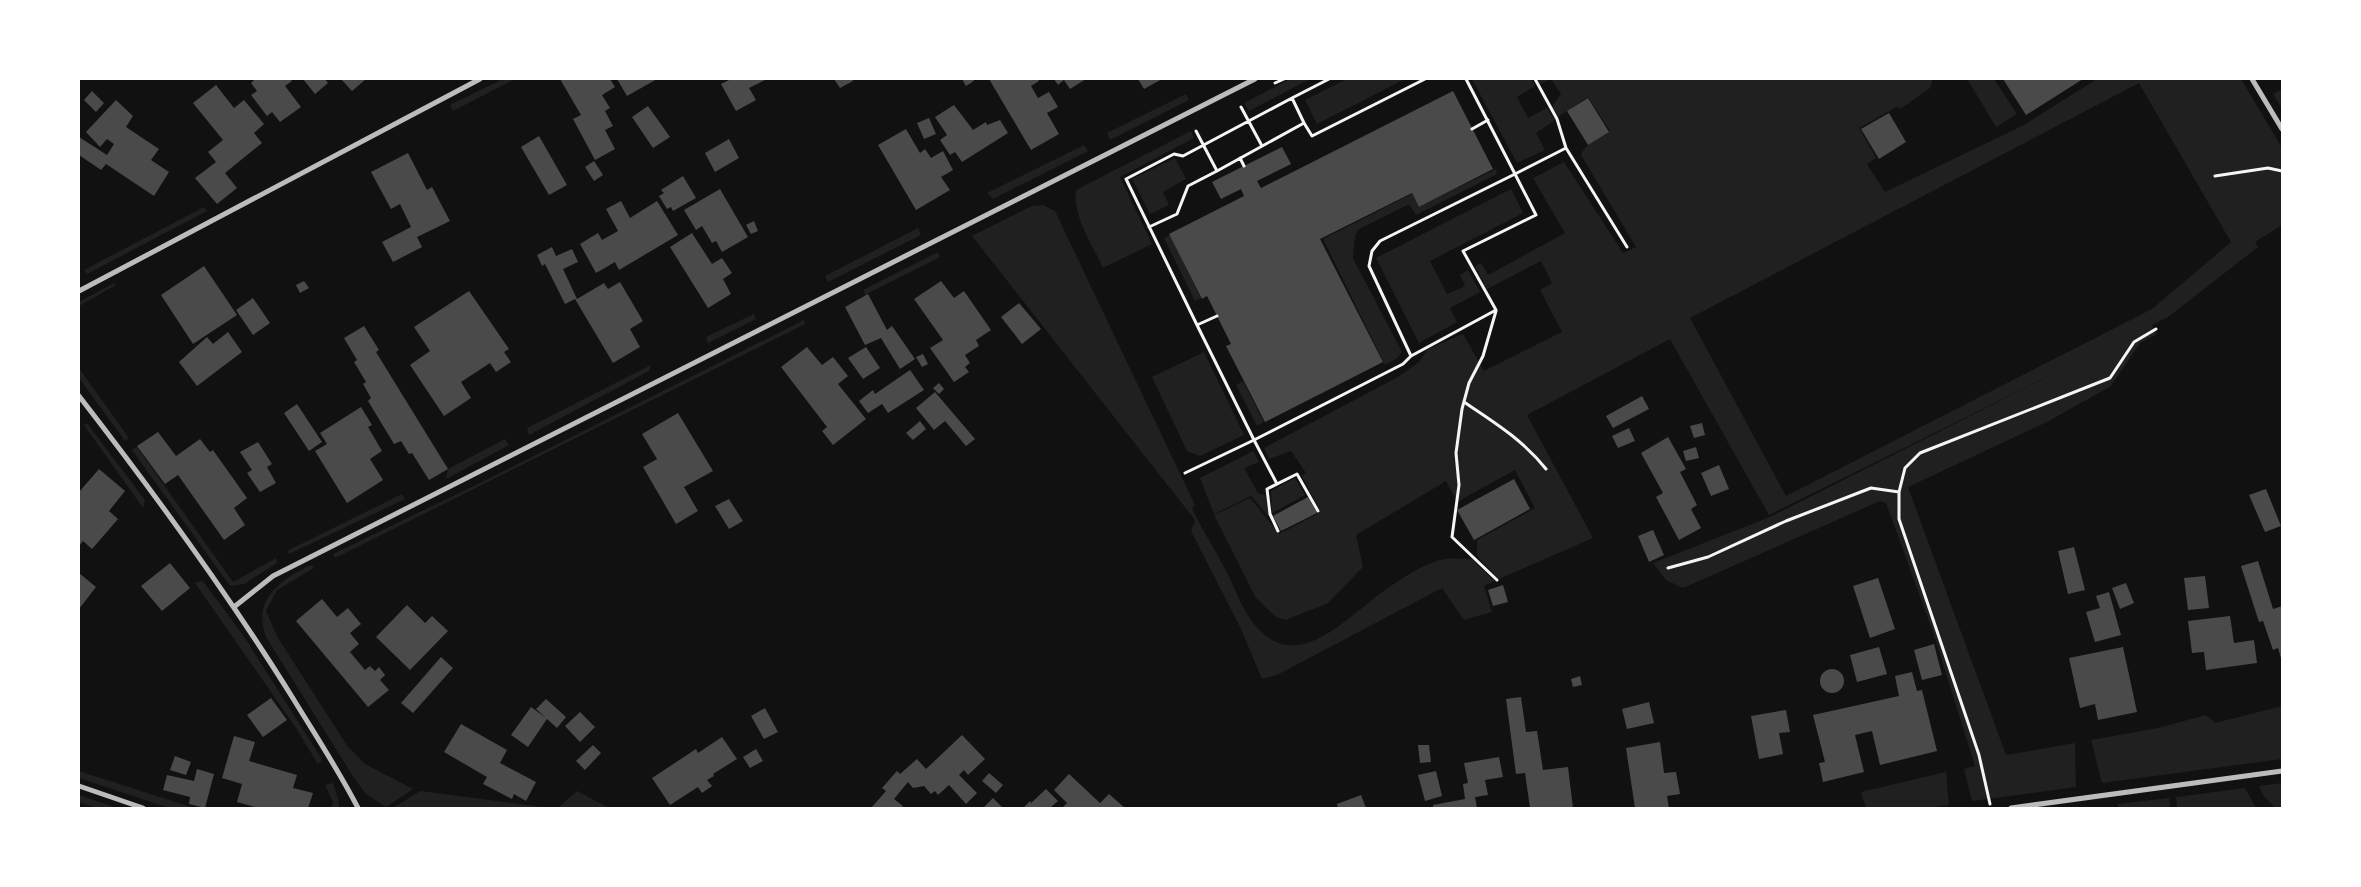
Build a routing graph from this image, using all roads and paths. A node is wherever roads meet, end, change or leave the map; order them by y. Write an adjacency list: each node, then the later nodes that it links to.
1 (480, 79): 27 (street)
2 (1255, 79): 44 (street)
3 (1329, 79): 8 (path)
4 (1426, 79): 12 (path)
5 (1466, 79): 10 (path)
6 (1535, 79): 18 (path)
7 (2252, 79): 15 (street)
8 (1292, 98): 11 (path); 12 (path)
9 (1238, 102): 11 (path)
10 (1488, 120): 14 (path); 23 (path)
11 (1248, 121): 16 (path); 17 (path)
12 (1304, 124): 17 (path)
13 (1193, 126): 16 (path)
14 (1472, 129)
15 (2282, 129)
16 (1203, 144): 21 (path); 25 (path)
17 (1262, 146): 19 (path)
18 (1566, 148): 23 (path); 26 (path)
19 (1240, 158): 20 (path); 21 (path)
20 (1244, 166)
21 (1217, 171): 25 (path)
22 (2282, 171): 24 (path)
23 (1515, 174): 28 (path); 32 (path)
24 (2215, 176)
25 (1149, 227): 30 (path)
26 (1627, 246)
27 (79, 291)
28 (1496, 310): 32 (path); 34 (path)
29 (1217, 316): 30 (path)
30 (1198, 325): 35 (path)
31 (2156, 329): 39 (path)
32 (1411, 356): 35 (path)
33 (79, 396): 44 (street)
34 (1464, 402): 36 (path); 43 (path)
35 (1254, 440): 37 (path); 38 (path)
36 (1546, 469)
37 (1185, 473)
38 (1277, 484): 40 (path); 41 (path)
39 (1899, 492): 42 (path); 49 (path)
40 (1318, 511)
41 (1278, 531)
42 (1668, 568)
43 (1497, 580)
44 (234, 607): 48 (street)
45 (2282, 771): 50 (street)
46 (79, 786): 47 (street)
47 (143, 808)
48 (358, 808)
49 (1991, 808)
50 (2011, 808)

